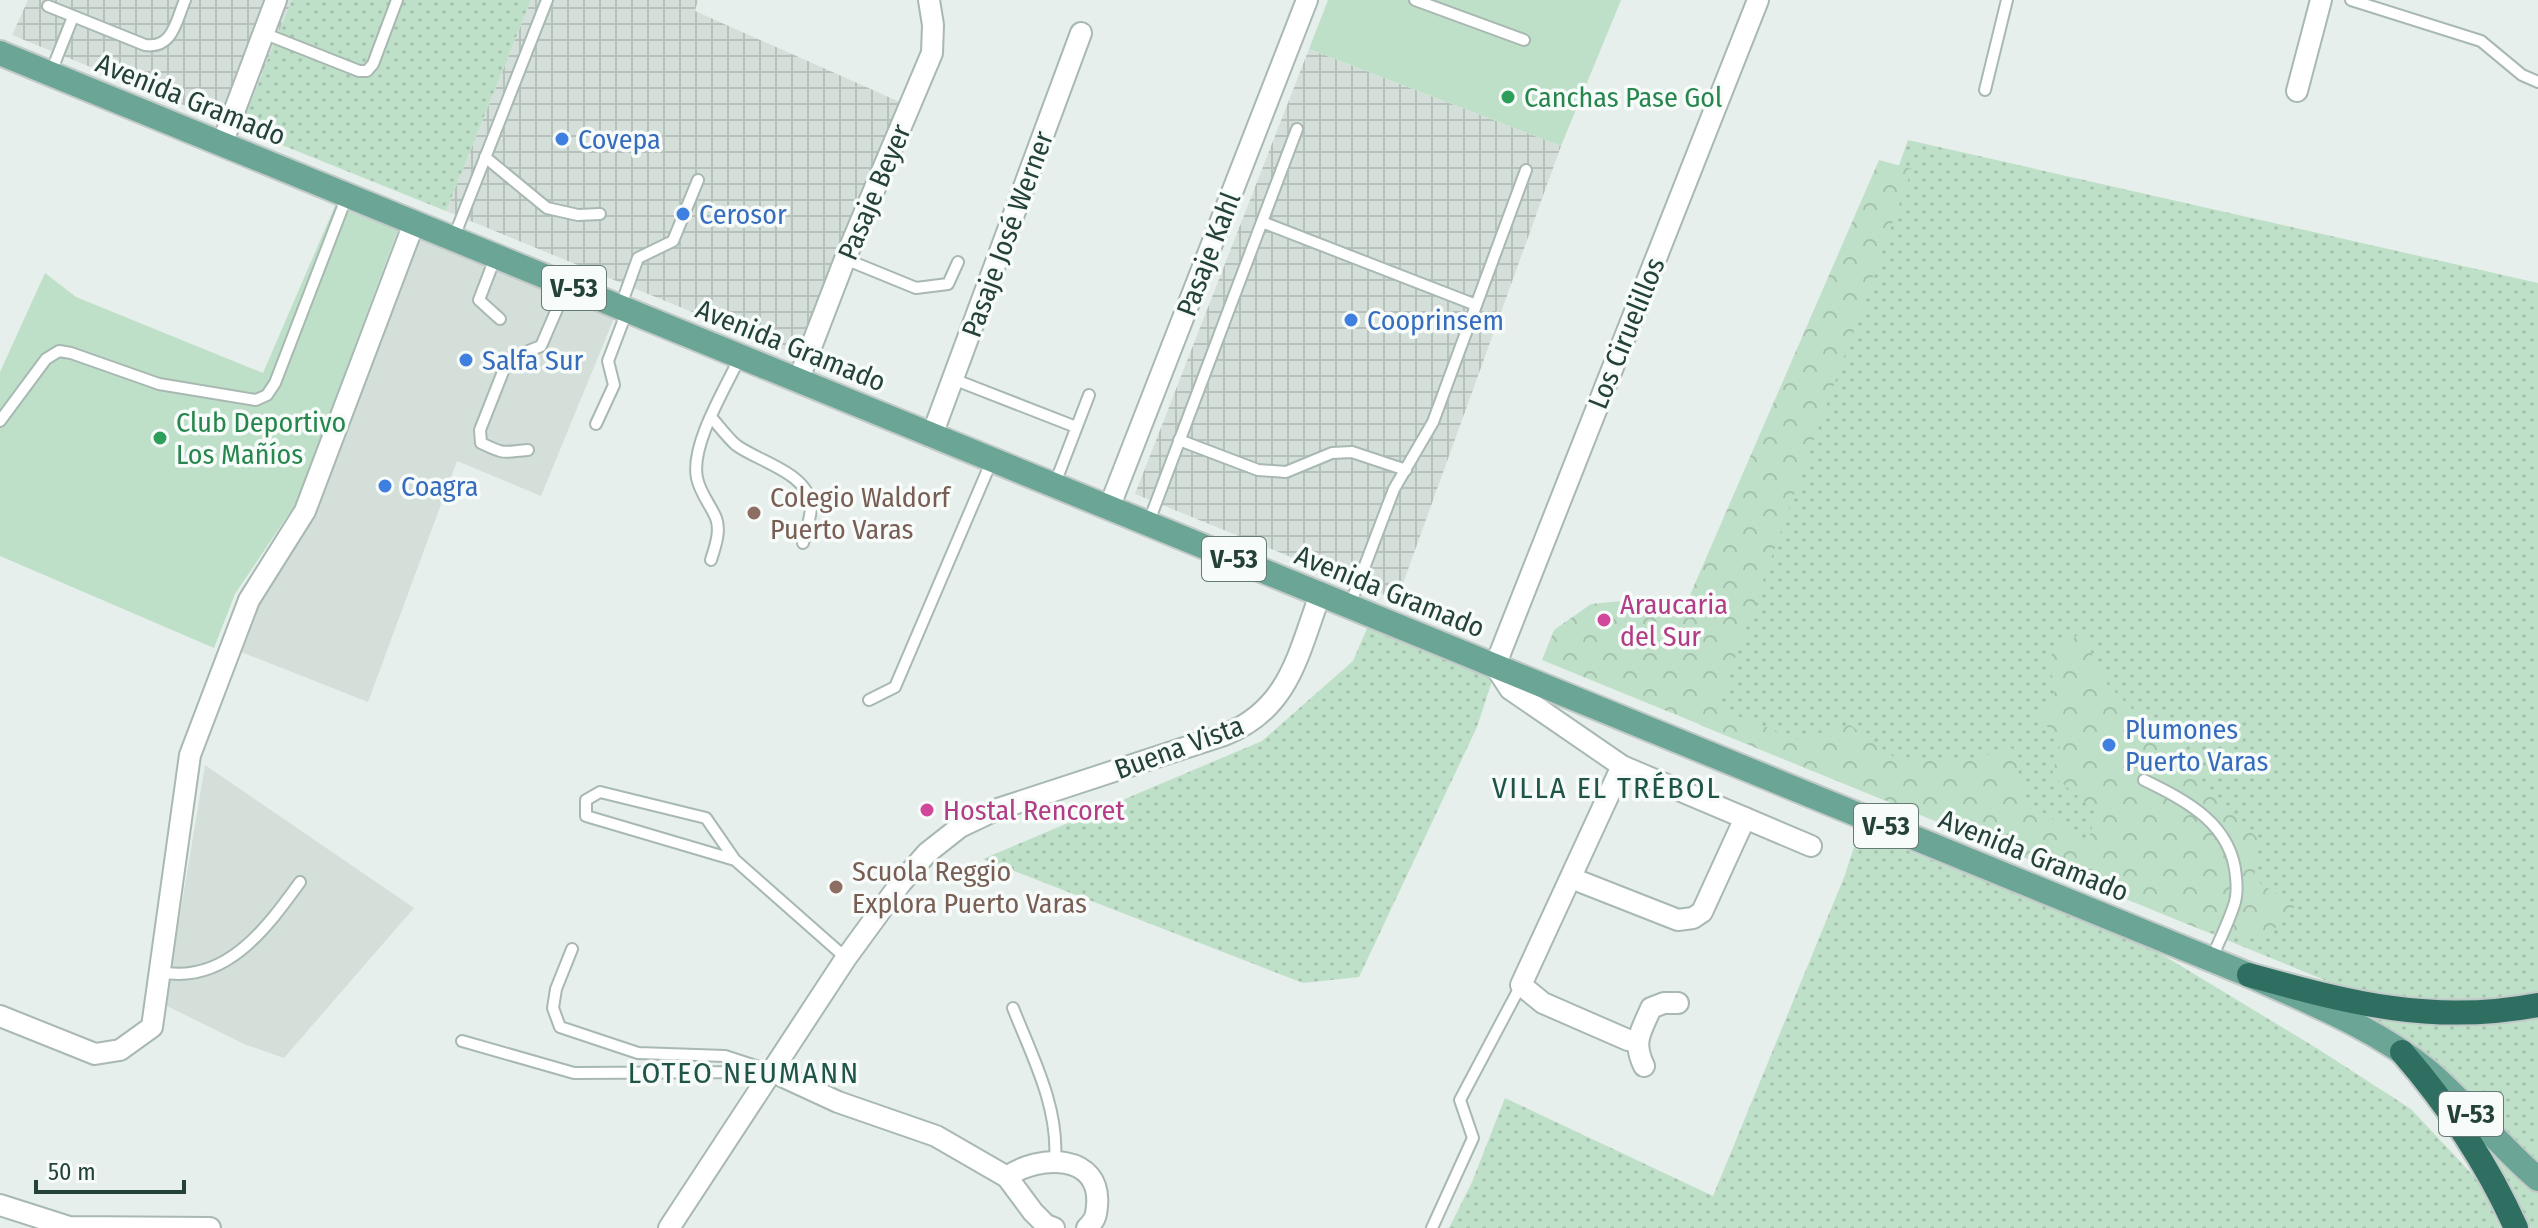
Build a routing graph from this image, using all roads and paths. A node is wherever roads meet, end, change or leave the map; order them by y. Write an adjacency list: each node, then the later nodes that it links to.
1 (185, 0): 13 (lane)
2 (276, 0): 14 (street)
3 (397, 0): 14 (lane)
4 (547, 0): 24 (lane)
5 (929, 0): 33 (street, Pasaje Beyer)
6 (1307, 0): 53 (street, Pasaje Kahl)
7 (1415, 0): 16 (lane)
8 (1758, 0): 59 (street, Los Ciruelillos)
9 (2007, 0): 20 (lane)
10 (2321, 0): 21 (street)
11 (2351, 0): 19 (lane)
12 (48, 6): 13 (lane)
13 (73, 17): 18 (lane)
14 (263, 33): 23 (street)
15 (1081, 33): 40 (street, Pasaje José Werner)
16 (1524, 40)
17 (0, 53): 18 (main road, Avenida Gramado / V-53)
18 (50, 74): 23 (main road, Avenida Gramado / V-53)
19 (2538, 82)
20 (1985, 90)
21 (2297, 91)
22 (1297, 129): 29 (lane)
23 (222, 144): 27 (main road, Avenida Gramado / V-53)
24 (485, 157): 28 (lane); 31 (lane)
25 (1526, 170): 36 (lane)
26 (698, 180): 37 (lane)
27 (347, 196): 30 (main road, Avenida Gramado / V-53); 44 (lane)
28 (600, 214)
29 (1262, 222): 36 (lane); 48 (lane)
30 (414, 223): 31 (main road, Avenida Gramado / V-53); 71 (street)
31 (453, 239): 32 (main road, Avenida Gramado / V-53)
32 (496, 256): 35 (main road, Avenida Gramado / V-53); 38 (lane)
33 (845, 259): 34 (lane); 41 (street, Pasaje Beyer)
34 (958, 262)
35 (567, 286): 37 (main road, Avenida Gramado / V-53); 49 (lane)
36 (1476, 305): 51 (lane)
37 (624, 309): 39 (main road, Avenida Gramado / V-53); 45 (lane)
38 (500, 319)
39 (741, 357): 41 (main road, Avenida Gramado / V-53); 43 (lane)
40 (953, 379): 46 (lane); 47 (street, Pasaje José Werner)
41 (798, 381): 47 (main road, Avenida Gramado / V-53)
42 (1089, 395): 46 (lane)
43 (711, 417): 55 (lane); 56 (lane)
44 (0, 421)
45 (596, 424)
46 (1076, 427): 52 (lane)
47 (932, 435): 50 (main road, Avenida Gramado / V-53)
48 (1179, 440): 51 (lane); 54 (lane)
49 (528, 450)
50 (992, 460): 52 (main road, Avenida Gramado / V-53); 60 (lane)
51 (1406, 470): 58 (lane)
52 (1054, 486): 53 (main road, Avenida Gramado / V-53)
53 (1109, 508): 54 (main road, Avenida Gramado / V-53)
54 (1148, 524): 57 (main road, Avenida Gramado / V-53)
55 (803, 543)
56 (711, 560)
57 (1320, 595): 58 (main road, Avenida Gramado / V-53); 69 (street, Buena Vista)
58 (1350, 607): 59 (main road, Avenida Gramado / V-53)
59 (1495, 666): 61 (street); 70 (main road, Avenida Gramado / V-53)
60 (869, 700)
61 (1622, 766): 63 (street); 66 (street)
62 (2144, 780): 70 (lane)
63 (1745, 818): 64 (street); 66 (street)
64 (1811, 846)
65 (735, 860): 65 (lane); 69 (lane)
66 (1571, 878): 73 (street)
67 (300, 882): 71 (lane)
68 (572, 949): 82 (lane)
69 (846, 958): 82 (street, Buena Vista)
70 (2211, 960): 72 (main road, Avenida Gramado / V-53)
71 (160, 972): 77 (street)
72 (2249, 975): 75 (highway); 80 (main road, Avenida Gramado / V-53)
73 (1521, 985): 79 (street); 92 (lane)
74 (1678, 1003): 79 (street)
75 (2538, 1005)
76 (1013, 1008): 83 (lane)
77 (0, 1016)
78 (462, 1041): 82 (lane)
79 (1637, 1041): 81 (street)
80 (2402, 1052): 85 (main road, Avenida Gramado / V-53); 93 (highway)
81 (1644, 1066)
82 (773, 1072): 84 (street); 90 (street, Buena Vista)
83 (1055, 1160): 84 (street); 87 (street)
84 (1007, 1177): 91 (street)
85 (2538, 1179)
86 (0, 1205): 88 (street)
87 (1097, 1225)
88 (69, 1228): 89 (street)
89 (210, 1228)
90 (669, 1228)
91 (1054, 1228)
92 (1432, 1228)
93 (2516, 1228)

